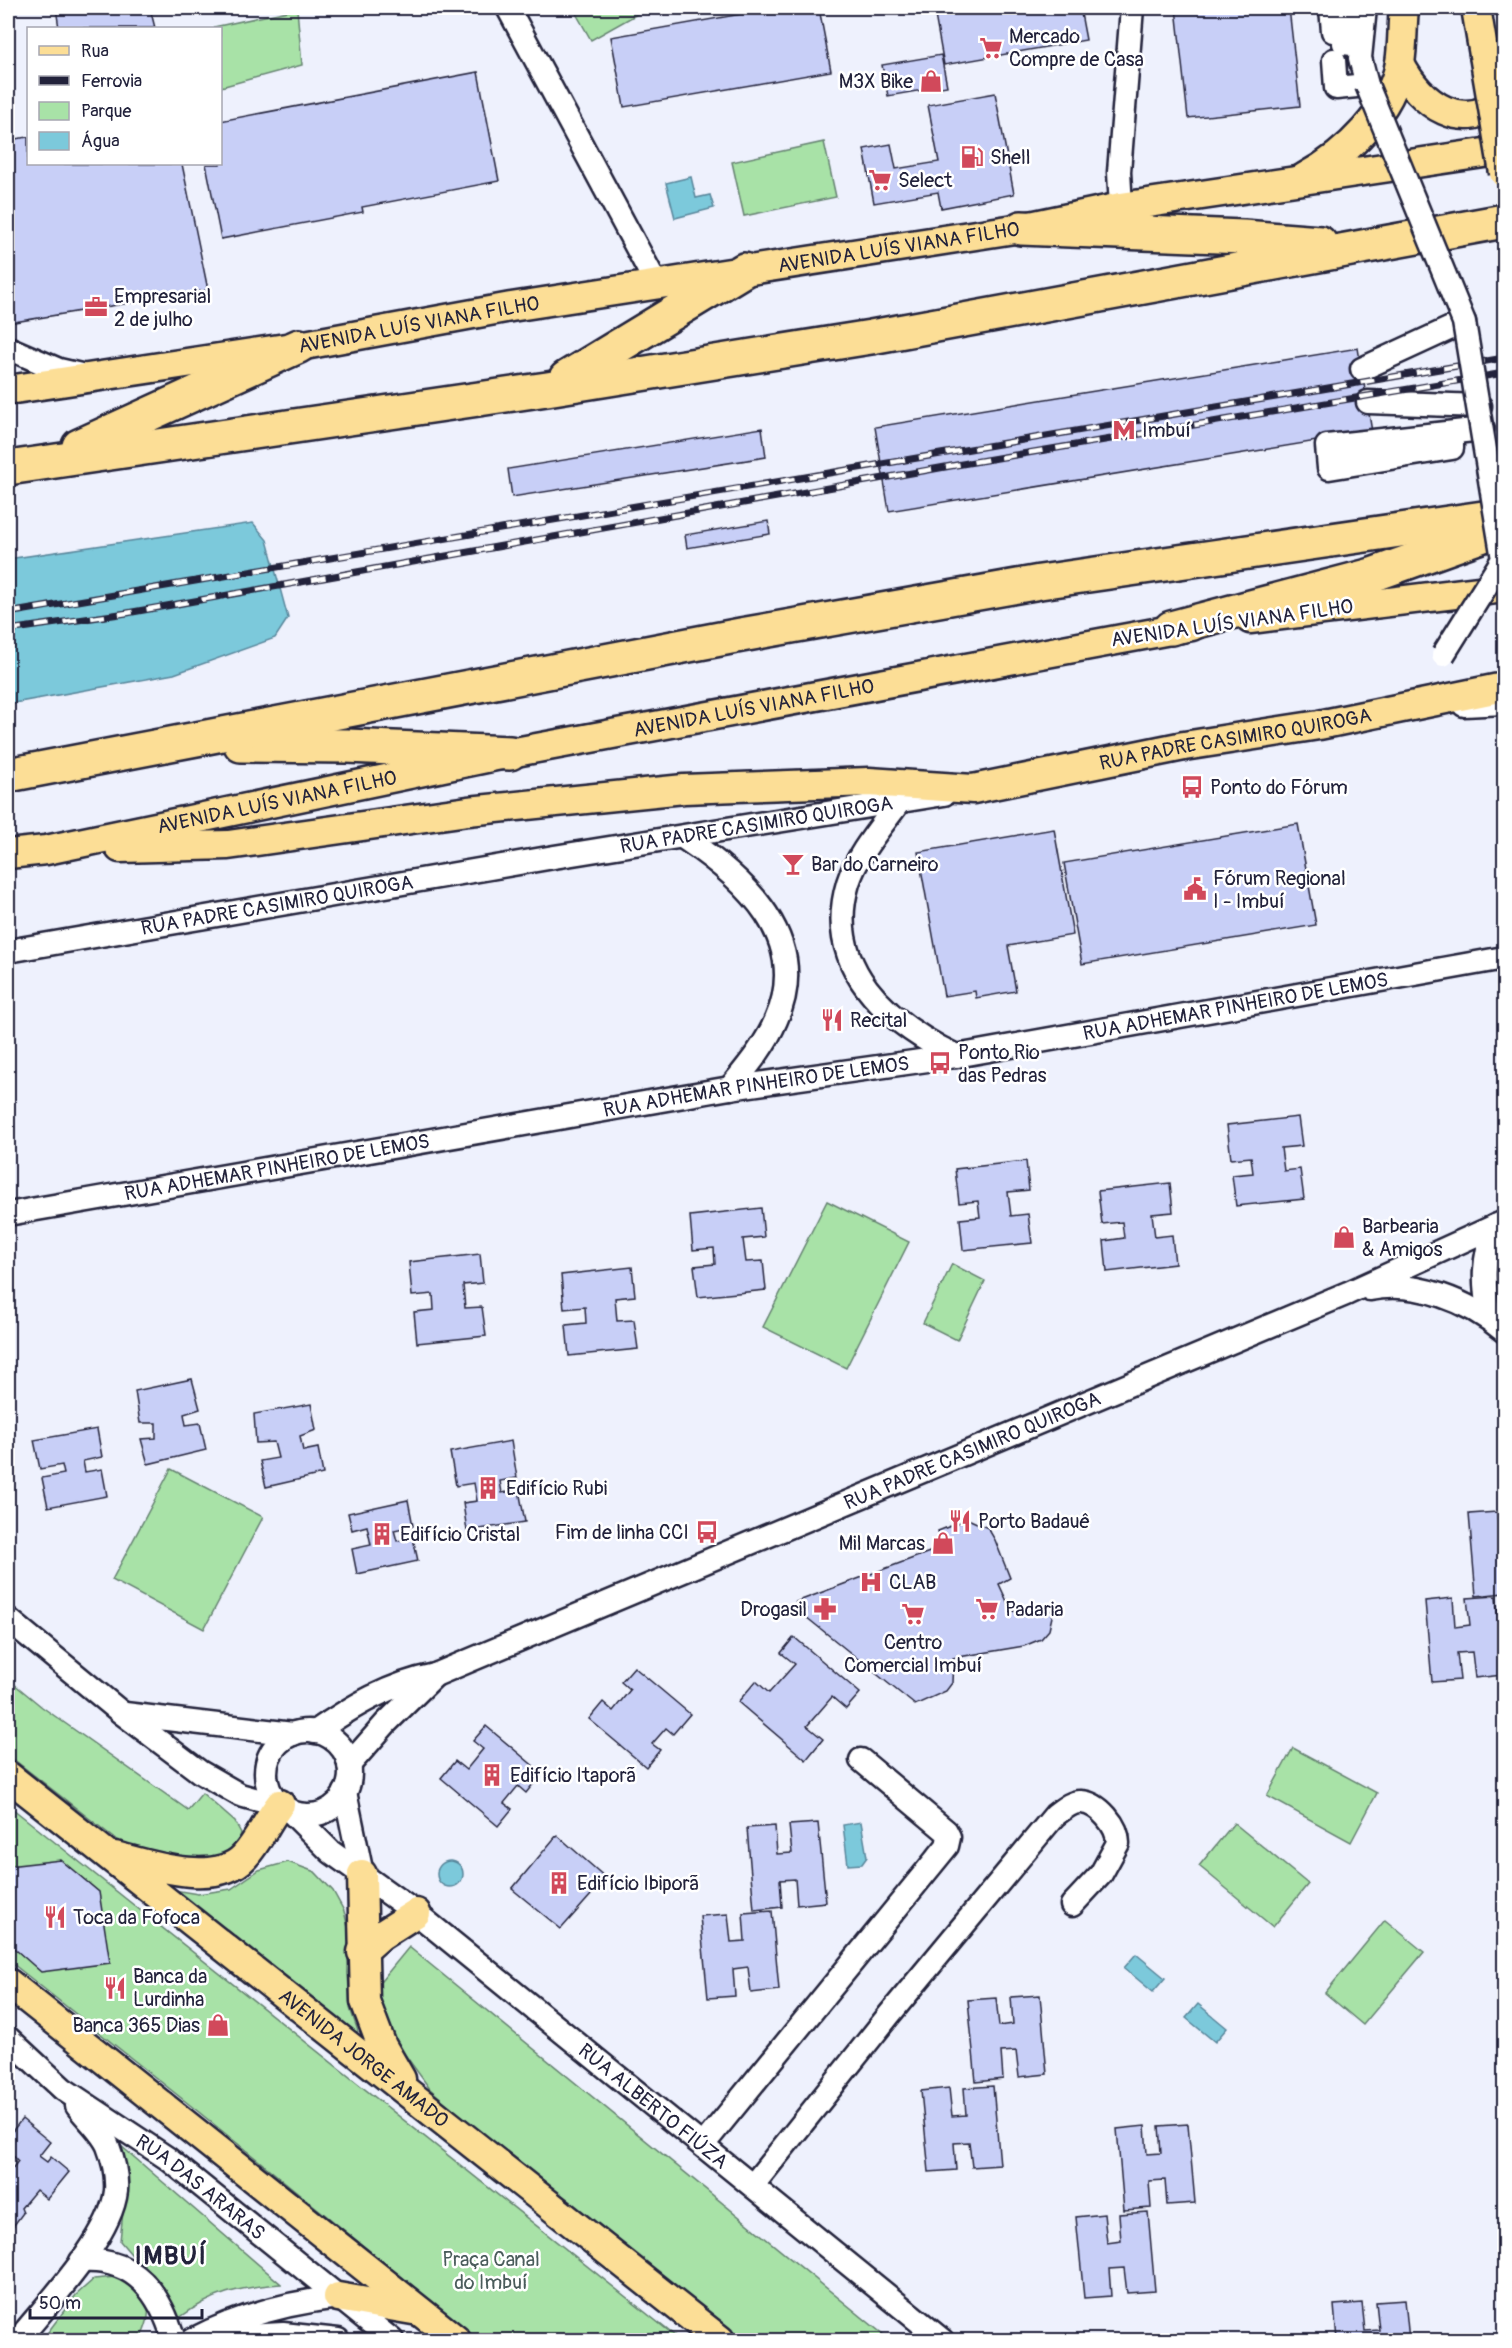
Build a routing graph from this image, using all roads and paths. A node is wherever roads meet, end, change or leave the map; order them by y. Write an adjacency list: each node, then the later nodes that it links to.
1 (508, 8): 22 (street)
2 (1132, 8): 17 (street)
3 (1331, 8): 9 (street)
4 (1348, 8): 5 (street)
5 (1355, 8)
6 (1365, 8): 12 (street)
7 (1404, 8): 11 (main road)
8 (1476, 8): 15 (main road, bridge)
9 (1332, 31)
10 (1334, 60): 12 (street)
11 (1400, 64): 13 (main road); 16 (main road)
12 (1367, 85): 23 (street, bridge)
13 (1504, 98)
14 (1504, 150): 16 (main road, AVENIDA LUÍS VIANA FILHO)
15 (1504, 173)
16 (1296, 182): 17 (main road, AVENIDA LUÍS VIANA FILHO)
17 (1121, 207): 19 (main road, AVENIDA LUÍS VIANA FILHO)
18 (1504, 221): 20 (highway)
19 (1021, 228): 20 (highway); 21 (main road, AVENIDA LUÍS VIANA FILHO)
20 (1364, 247): 28 (highway)
21 (744, 270): 22 (main road, AVENIDA LUÍS VIANA FILHO); 28 (highway)
22 (657, 285): 24 (main road, AVENIDA LUÍS VIANA FILHO)
23 (1464, 322): 26 (street); 31 (street, bridge)
24 (299, 346): 27 (main road, AVENIDA LUÍS VIANA FILHO); 34 (highway)
25 (8, 348): 27 (street)
26 (1362, 369)
27 (92, 378): 29 (main road, AVENIDA LUÍS VIANA FILHO)
28 (547, 388): 34 (highway)
29 (8, 390)
30 (1368, 402): 31 (street)
31 (1480, 406): 32 (street, bridge)
32 (1483, 429): 33 (street); 40 (street, bridge)
33 (1449, 444)
34 (43, 462): 35 (highway)
35 (8, 468)
36 (1504, 515): 44 (highway)
37 (1504, 527): 39 (highway)
38 (1504, 588): 39 (main road, AVENIDA LUÍS VIANA FILHO)
39 (1172, 628): 45 (main road, AVENIDA LUÍS VIANA FILHO)
40 (1443, 655)
41 (1504, 687): 43 (main road)
42 (1504, 703): 43 (street, RUA PADRE CASIMIRO QUIROGA)
43 (1400, 709): 47 (main road, RUA PADRE CASIMIRO QUIROGA)
44 (167, 745): 45 (highway); 46 (highway)
45 (510, 753): 50 (main road, AVENIDA LUÍS VIANA FILHO)
46 (8, 775)
47 (972, 789): 48 (street, RUA PADRE CASIMIRO QUIROGA); 50 (main road)
48 (899, 802): 49 (street, RUA PADRE CASIMIRO QUIROGA); 54 (street)
49 (684, 838): 52 (street, RUA PADRE CASIMIRO QUIROGA); 55 (street)
50 (46, 850): 51 (main road, AVENIDA LUÍS VIANA FILHO)
51 (8, 854)
52 (8, 951)
53 (1504, 958): 54 (street, RUA ADHEMAR PINHEIRO DE LEMOS)
54 (956, 1056): 55 (street, RUA ADHEMAR PINHEIRO DE LEMOS)
55 (729, 1088): 56 (street, RUA ADHEMAR PINHEIRO DE LEMOS)
56 (8, 1214)
57 (1500, 1224): 58 (street, RUA PADRE CASIMIRO QUIROGA); 59 (street)
58 (1348, 1293): 59 (street); 61 (street, RUA PADRE CASIMIRO QUIROGA)
59 (1497, 1324)
60 (8, 1619): 62 (street)
61 (435, 1675): 63 (street, RUA PADRE CASIMIRO QUIROGA); 65 (street, RUA PADRE CASIMIRO QUIROGA)
62 (123, 1714): 63 (street); 68 (street)
63 (304, 1733): 65 (street); 68 (street)
64 (861, 1760): 78 (street)
65 (349, 1765): 67 (street)
66 (8, 1776): 69 (main road, AVENIDA JORGE AMADO)
67 (345, 1792): 68 (street); 70 (street)
68 (282, 1805): 69 (main road); 70 (street, RUA ALBERTO FIÚZA)
69 (105, 1854): 77 (main road, AVENIDA JORGE AMADO)
70 (362, 1874): 72 (street, RUA ALBERTO FIÚZA); 73 (main road)
71 (1072, 1905): 79 (street)
72 (416, 1913): 73 (main road); 78 (street, RUA ALBERTO FIÚZA)
73 (362, 1952): 77 (main road)
74 (8, 1983): 82 (main road)
75 (8, 2038): 76 (street, RUA DAS ARARAS)
76 (63, 2089): 80 (street); 81 (street, RUA DAS ARARAS)
77 (411, 2095): 89 (main road, AVENIDA JORGE AMADO)
78 (704, 2145): 79 (street, RUA ALBERTO FIÚZA)
79 (753, 2185): 90 (street, RUA ALBERTO FIÚZA)
80 (81, 2261): 83 (street); 84 (street)
81 (338, 2297): 82 (main road); 85 (street); 87 (street, RUA DAS ARARAS)
82 (419, 2311): 88 (main road)
83 (18, 2340)
84 (174, 2340)
85 (192, 2340): 86 (street)
86 (338, 2340)
87 (392, 2340)
88 (456, 2340)
89 (720, 2340)
90 (942, 2340)

